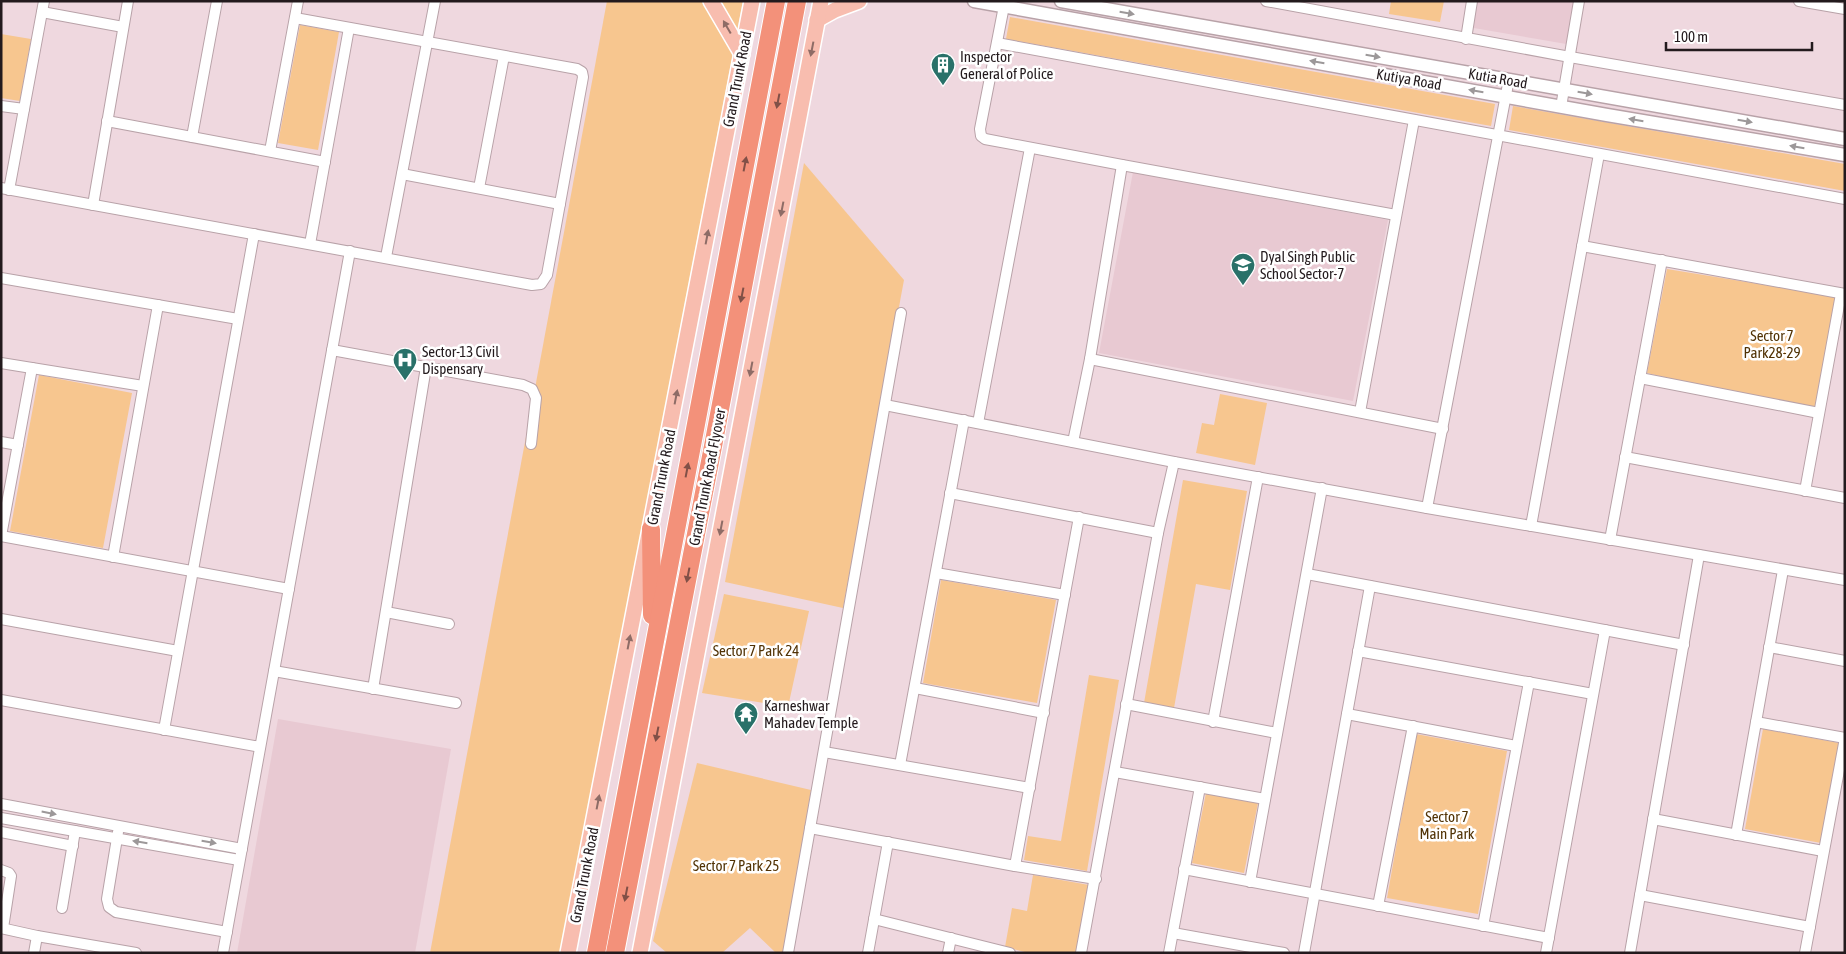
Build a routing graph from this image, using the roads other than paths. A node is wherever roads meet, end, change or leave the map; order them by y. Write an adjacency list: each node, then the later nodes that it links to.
1 (44, 1): 20 (street)
2 (128, 1): 23 (street)
3 (217, 1): 41 (street)
4 (298, 1): 21 (street)
5 (435, 1): 26 (street)
6 (711, 1): 28 (main road, one-way to 6)
7 (752, 1): 28 (main road, Grand Trunk Road)
8 (776, 1): 116 (highway, Grand Trunk Road Flyover, one-way to 8)
9 (797, 1): 179 (highway, Grand Trunk Road Flyover, one-way to 179)
10 (821, 1): 22 (main road)
11 (859, 1): 22 (main road)
12 (975, 1): 18 (street, Kutiya Road)
13 (1062, 1): 31 (street, Kutia Road, one-way to 31)
14 (1266, 1): 25 (street)
15 (1472, 1): 25 (street)
16 (1579, 1): 30 (street)
17 (1799, 1): 19 (street)
18 (1004, 6): 27 (street); 33 (street, Kutiya Road, one-way to 18)
19 (1845, 10)
20 (42, 12): 23 (street); 37 (street)
21 (295, 18): 24 (street); 44 (street)
22 (817, 20): 180 (main road, one-way to 180)
23 (124, 27): 39 (street)
24 (349, 28): 26 (street); 47 (street)
25 (1466, 39): 30 (street)
26 (427, 42): 29 (street); 49 (street)
27 (997, 43): 38 (street); 43 (street)
28 (742, 54): 94 (main road, Grand Trunk Road, one-way to 28)
29 (504, 56): 50 (street); 53 (street)
30 (1570, 57): 32 (street); 34 (street)
31 (1509, 80): 32 (street, Kutia Road); 33 (street)
32 (1564, 89): 36 (street); 42 (street, Kutia Road, one-way to 42)
33 (1506, 97): 36 (street, Kutiya Road); 40 (street)
34 (1845, 105)
35 (1, 106): 37 (street)
36 (1561, 107): 46 (street, Kutiya Road, one-way to 36)
37 (24, 109): 51 (street)
38 (1414, 120): 40 (street); 55 (street)
39 (107, 121): 41 (street); 54 (street)
40 (1498, 136): 45 (street); 79 (street)
41 (192, 137): 44 (street)
42 (1845, 139)
43 (1030, 148): 48 (street); 78 (street)
44 (270, 152): 47 (street)
45 (1599, 154): 52 (street); 58 (street)
46 (1845, 155)
47 (325, 162): 57 (street)
48 (1122, 165): 55 (street); 68 (street)
49 (402, 174): 50 (street); 60 (street)
50 (479, 188): 53 (street)
51 (5, 189): 54 (street)
52 (1845, 199)
53 (560, 204): 60 (street)
54 (93, 205): 56 (street)
55 (1396, 215): 75 (street)
56 (254, 234): 57 (street); 66 (street)
57 (310, 244): 59 (street)
58 (1582, 246): 61 (street); 93 (street)
59 (350, 251): 60 (street); 67 (street)
60 (386, 258)
61 (1662, 260): 63 (street); 72 (street)
62 (1, 278): 64 (street)
63 (1843, 294): 76 (street)
64 (158, 305): 66 (street); 73 (street)
65 (901, 313): 74 (street)
66 (238, 319): 101 (street)
67 (332, 350): 70 (street); 106 (street)
68 (1090, 359): 75 (street); 81 (street)
69 (1, 363): 71 (street)
70 (426, 367): 82 (street); 108 (street)
71 (32, 368): 73 (street); 83 (street)
72 (1640, 378): 76 (street); 84 (street)
73 (143, 386): 99 (street)
74 (885, 404): 77 (street); 136 (street)
75 (1360, 412): 79 (street)
76 (1819, 413): 88 (street)
77 (964, 420): 78 (street); 89 (street)
78 (978, 423): 81 (street)
79 (1443, 428): 91 (street)
80 (1, 442): 83 (street)
81 (1073, 442): 85 (street)
82 (531, 444)
83 (18, 445): 96 (street)
84 (1626, 458): 88 (street); 97 (street)
85 (1174, 462): 86 (street); 95 (street)
86 (1258, 477): 87 (street); 128 (street)
87 (1322, 488): 91 (street); 103 (street)
88 (1804, 491): 90 (street)
89 (950, 493): 92 (street); 102 (street)
90 (1845, 498)
91 (1427, 508): 93 (street)
92 (1079, 517): 95 (street); 107 (street)
93 (1531, 526): 97 (street)
94 (651, 529): 116 (highway); 177 (main road, Grand Trunk Road, one-way to 94)
95 (1158, 533): 125 (street)
96 (1, 536): 99 (street)
97 (1610, 540): 98 (street)
98 (1699, 555): 100 (street); 112 (street)
99 (113, 556): 101 (street)
100 (1783, 570): 104 (street); 113 (street)
101 (192, 571): 106 (street); 114 (street)
102 (936, 572): 107 (street); 121 (street)
103 (1307, 574): 105 (street); 132 (street)
104 (1845, 580)
105 (1370, 586): 111 (street); 115 (street)
106 (289, 589): 118 (street)
107 (1065, 595): 126 (street)
108 (386, 612): 110 (street); 120 (street)
109 (1, 619): 114 (street)
110 (449, 624)
111 (1605, 630): 112 (street); 122 (street)
112 (1684, 645): 144 (street)
113 (1769, 647): 117 (street); 129 (street)
114 (178, 651): 131 (street)
115 (1358, 651): 119 (street); 127 (street)
116 (652, 655): 178 (highway, Grand Trunk Road)
117 (1845, 661)
118 (274, 671): 120 (street); 135 (street)
119 (1529, 682): 122 (street); 134 (street)
120 (374, 688): 124 (street)
121 (914, 688): 126 (street); 137 (street)
122 (1594, 694): 173 (street)
123 (1, 700): 131 (street)
124 (456, 703)
125 (1126, 704): 128 (street); 138 (street)
126 (1044, 713): 140 (street)
127 (1347, 714): 130 (street); 161 (street)
128 (1212, 722): 132 (street)
129 (1756, 722): 133 (street); 149 (street)
130 (1413, 726): 134 (street); 163 (street)
131 (164, 730): 135 (street)
132 (1277, 734): 141 (street)
133 (1845, 738): 154 (street)
134 (1516, 746): 166 (street)
135 (260, 747): 153 (street)
136 (824, 752): 137 (street); 146 (street)
137 (900, 765): 140 (street)
138 (1115, 772): 139 (street); 159 (street)
139 (1200, 787): 141 (street); 157 (street)
140 (1030, 788): 156 (street)
141 (1265, 799): 160 (street)
142 (1, 804): 145 (street, one-way to 145)
143 (1, 818): 147 (street)
144 (1654, 819): 149 (street); 162 (street)
145 (119, 826): 150 (street); 153 (street, one-way to 153)
146 (810, 828): 151 (street); 181 (street)
147 (75, 831): 150 (street); 152 (street)
148 (1, 832): 152 (street)
149 (1736, 835): 154 (street)
150 (117, 839): 155 (street, one-way to 150); 169 (street)
151 (888, 842): 156 (street); 165 (street)
152 (72, 846): 164 (street)
153 (242, 848): 155 (street)
154 (1823, 851): 167 (street)
155 (240, 860): 169 (street)
156 (1015, 866): 159 (street)
157 (1184, 869): 160 (street); 170 (street)
158 (1, 870): 168 (street)
159 (1096, 878): 185 (street)
160 (1250, 882): 161 (street)
161 (1315, 894): 163 (street); 188 (street)
162 (1640, 895): 167 (street); 190 (street)
163 (1378, 906): 166 (street)
164 (62, 908)
165 (874, 919): 172 (street); 182 (street)
166 (1483, 926): 173 (street)
167 (1810, 927): 191 (street)
168 (2, 928): 171 (street)
169 (226, 932): 176 (street)
170 (1173, 933): 186 (street); 187 (street)
171 (37, 936): 174 (street); 175 (street)
172 (951, 938): 183 (street); 184 (street)
173 (1549, 938): 189 (street)
174 (34, 953)
175 (136, 953)
176 (223, 953)
177 (568, 953)
178 (596, 953)
179 (615, 953)
180 (640, 953)
181 (788, 953)
182 (868, 953)
183 (948, 953)
184 (1010, 953)
185 (1081, 953)
186 (1169, 953)
187 (1284, 953)
188 (1304, 953)
189 (1546, 953)
190 (1630, 953)
191 (1806, 953)

